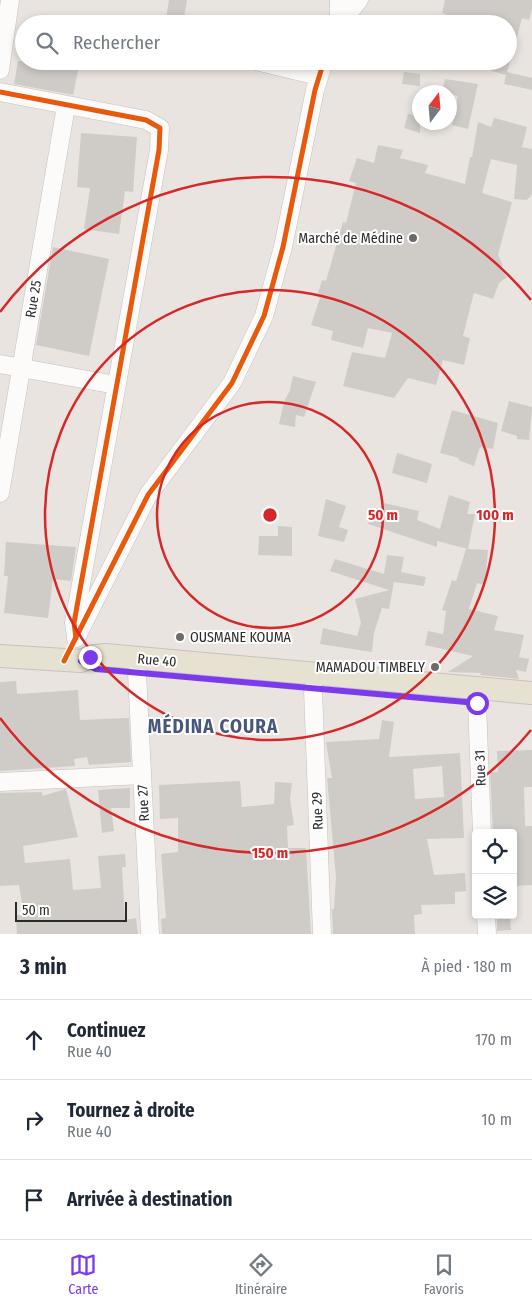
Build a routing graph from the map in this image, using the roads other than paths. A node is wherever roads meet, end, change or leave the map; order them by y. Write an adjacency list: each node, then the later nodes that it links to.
1 (10, 0): 6 (street)
2 (338, 0): 4 (street)
3 (359, 0): 5 (street)
4 (339, 15)
5 (346, 15)
6 (0, 70)
7 (321, 70): 14 (street)
8 (0, 92): 9 (street)
9 (66, 106): 11 (street, Rue 25); 12 (street)
10 (0, 364): 11 (street)
11 (21, 367): 12 (street); 13 (street, Rue 25)
12 (116, 385): 14 (street)
13 (0, 493)
14 (76, 638): 16 (street)
15 (0, 656): 16 (main road, Rue 40)
16 (73, 661): 17 (main road, Rue 40); 19 (main road, Rue 40)
17 (137, 673): 18 (main road, Rue 40); 22 (street, Rue 27)
18 (312, 689): 20 (main road, Rue 40); 27 (street, Rue 29)
19 (532, 693)
20 (477, 703): 21 (main road, Rue 40); 24 (street, Rue 31)
21 (532, 706)
22 (142, 775): 23 (street); 26 (street, Rue 27)
23 (0, 782)
24 (482, 829)
25 (486, 919): 28 (street)
26 (150, 934)
27 (322, 934)
28 (487, 934)

